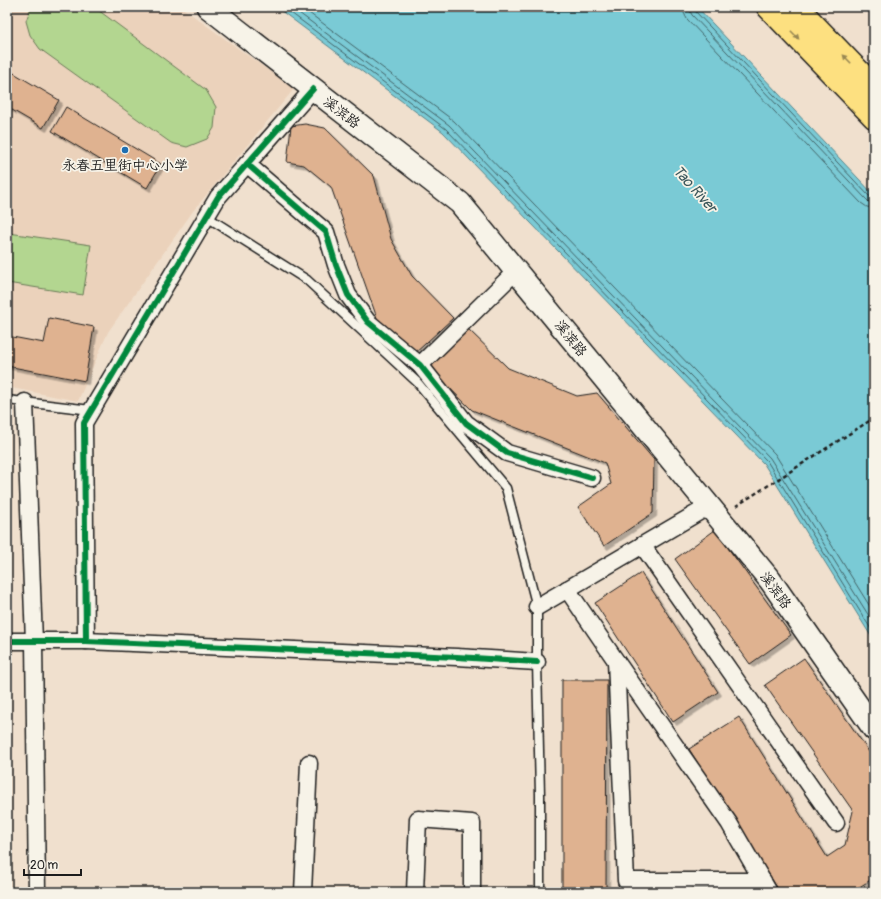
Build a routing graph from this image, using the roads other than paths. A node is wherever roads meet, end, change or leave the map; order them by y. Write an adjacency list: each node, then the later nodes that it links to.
1 (208, 7): 5 (main road, 溪滨路)
2 (768, 7): 6 (main road, one-way to 6)
3 (797, 7): 4 (main road, one-way to 3)
4 (874, 87)
5 (313, 89): 7 (street); 9 (main road, 溪滨路)
6 (874, 117)
7 (247, 164): 8 (street); 10 (street)
8 (207, 217): 13 (street); 18 (lane)
9 (516, 271): 10 (street); 15 (main road, 溪滨路)
10 (420, 365): 14 (street)
11 (7, 400): 12 (lane)
12 (25, 402): 13 (lane); 20 (street)
13 (92, 410): 21 (street)
14 (592, 478)
15 (714, 512): 16 (street); 24 (main road, 溪滨路)
16 (642, 545): 17 (street); 26 (street)
17 (567, 589): 18 (street); 22 (street)
18 (537, 607): 23 (lane)
19 (7, 641): 20 (street)
20 (34, 641): 21 (street); 28 (street)
21 (86, 641): 23 (street)
22 (616, 661): 27 (street); 27 (street)
23 (537, 662): 32 (lane)
24 (874, 729)
25 (309, 763): 29 (street)
26 (836, 823)
27 (766, 886)
28 (37, 892)
29 (303, 892)
30 (415, 892): 31 (street)
31 (472, 892)
32 (540, 892)

